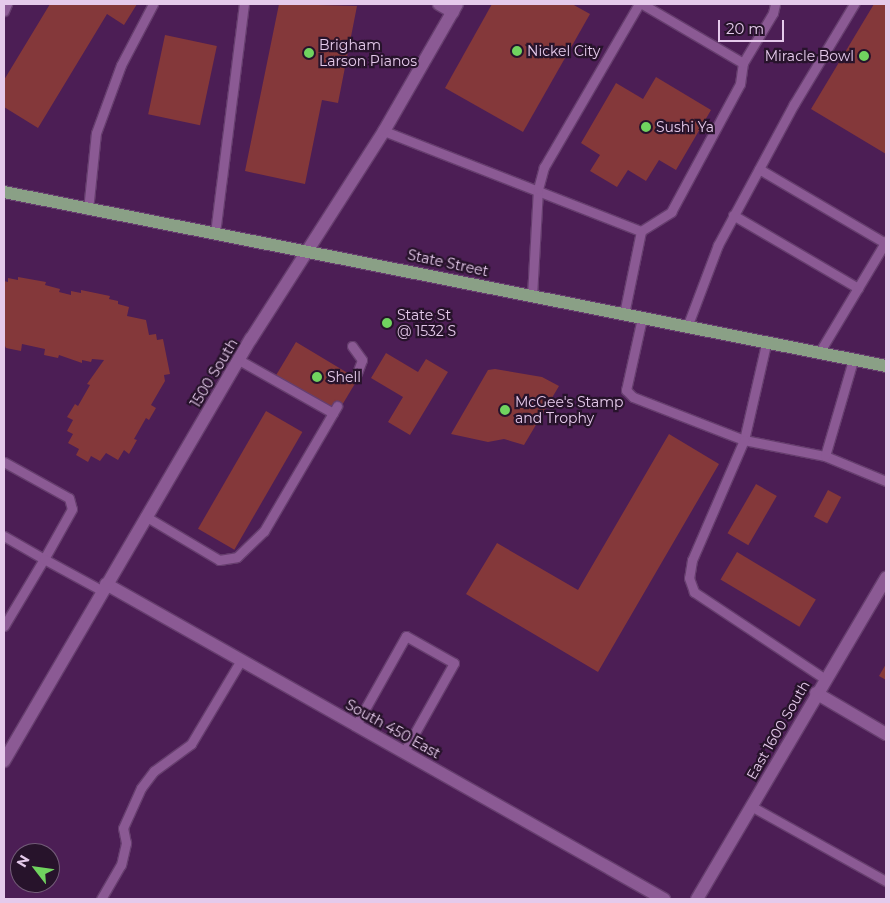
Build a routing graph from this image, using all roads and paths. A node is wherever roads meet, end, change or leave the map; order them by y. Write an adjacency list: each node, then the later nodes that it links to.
1 (7, 4): 9 (lane)
2 (153, 4): 15 (lane)
3 (244, 4): 18 (lane)
4 (439, 4): 8 (street)
5 (640, 4): 10 (lane); 13 (lane)
6 (774, 4): 10 (lane)
7 (854, 4): 12 (lane)
8 (455, 8): 11 (street, 1500 South)
9 (4, 11)
10 (743, 63): 17 (lane)
11 (384, 131): 13 (lane); 20 (street, 1500 South)
12 (759, 169): 16 (lane); 19 (lane)
13 (538, 189): 17 (lane); 22 (lane)
14 (4, 192): 15 (main road, State Street)
15 (88, 210): 18 (main road, State Street)
16 (734, 216): 21 (lane); 25 (lane)
17 (641, 231): 23 (lane)
18 (215, 232): 20 (main road, State Street)
19 (886, 242): 21 (lane)
20 (308, 250): 22 (main road, State Street); 29 (street, 1500 South)
21 (858, 288): 28 (lane)
22 (532, 296): 23 (main road, State Street)
23 (624, 314): 24 (main road, State Street)
24 (642, 318): 25 (main road, State Street); 33 (lane)
25 (687, 327): 26 (main road, State Street)
26 (766, 344): 28 (main road, State Street); 33 (lane)
27 (352, 346): 32 (lane)
28 (819, 353): 30 (main road, State Street)
29 (239, 360): 37 (street, 1500 South); 37 (lane)
30 (853, 360): 31 (main road, State Street); 34 (lane)
31 (886, 366)
32 (357, 373)
33 (744, 440): 34 (lane); 44 (lane)
34 (825, 456): 36 (lane)
35 (4, 462): 39 (lane)
36 (886, 481)
37 (145, 516): 41 (street, 1500 South)
38 (4, 536): 39 (lane)
39 (44, 559): 41 (lane); 42 (lane)
40 (886, 578): 44 (street, East 1600 South)
41 (104, 588): 43 (street, South 450 East); 49 (street, 1500 South)
42 (4, 626)
43 (241, 660): 46 (street, South 450 East); 52 (lane)
44 (825, 679): 45 (street, East 1600 South)
45 (816, 693): 47 (street); 50 (street, East 1600 South)
46 (356, 725): 48 (street, South 450 East); 48 (lane)
47 (886, 734)
48 (404, 752): 53 (street, South 450 East)
49 (4, 761)
50 (751, 806): 51 (lane); 54 (street, East 1600 South)
51 (886, 881)
52 (101, 899)
53 (664, 899)
54 (697, 899)

